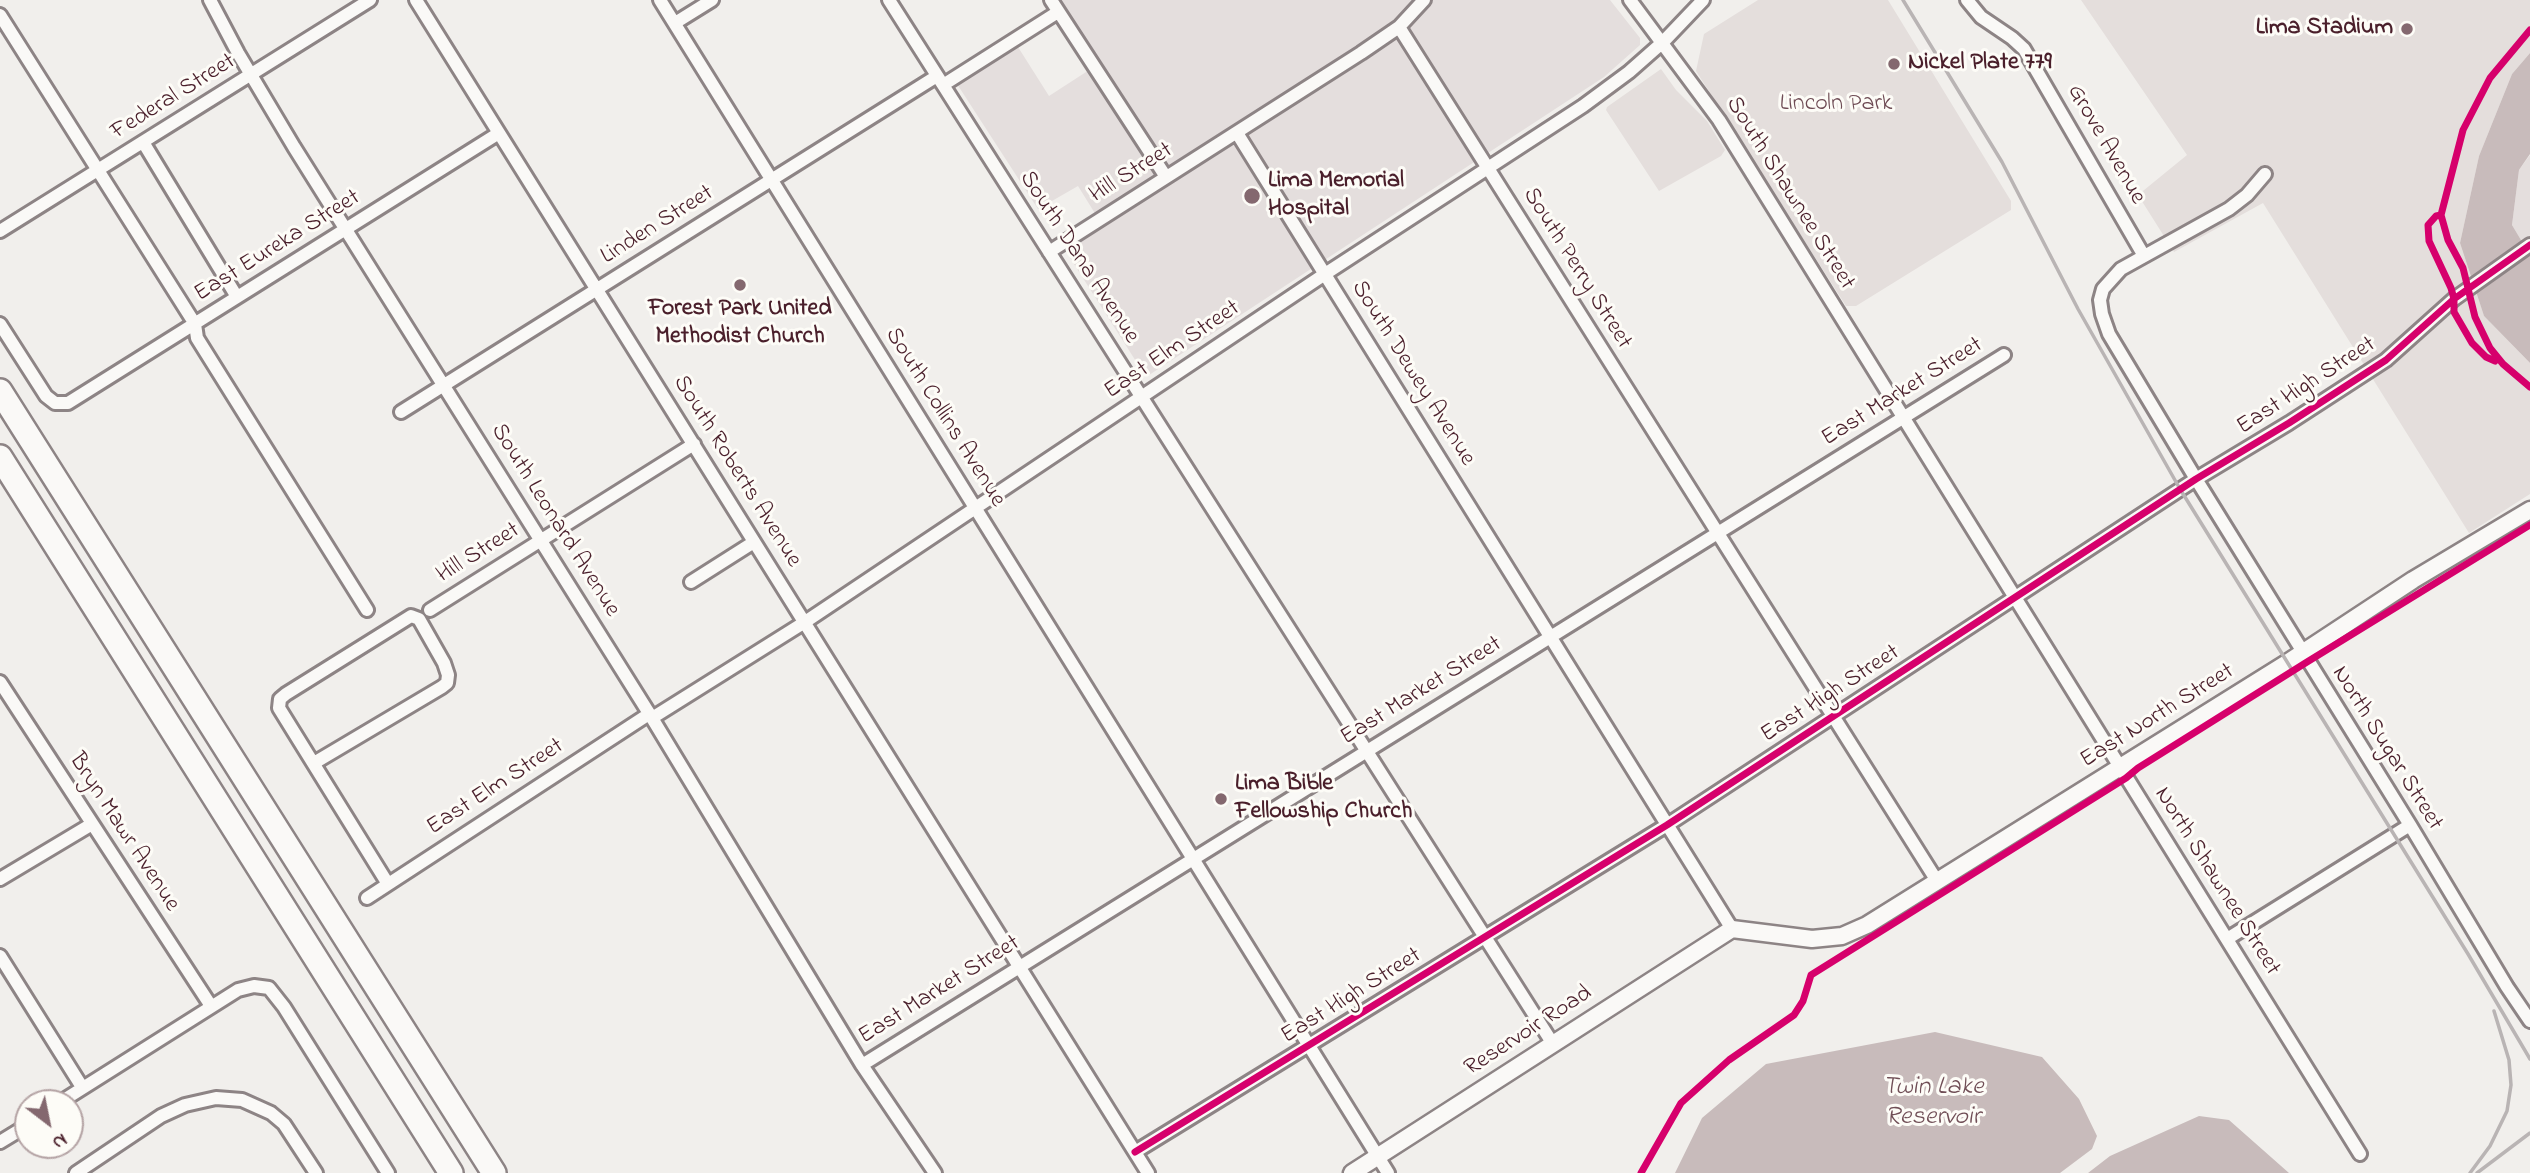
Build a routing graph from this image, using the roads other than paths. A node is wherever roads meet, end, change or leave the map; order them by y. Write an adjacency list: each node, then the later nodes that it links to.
1 (210, 0): 17 (street, South Leonard Avenue)
2 (370, 0): 17 (street, Federal Street)
3 (416, 0): 19 (street, South Roberts Avenue)
4 (660, 0): 14 (street, South Collins Avenue)
5 (712, 0): 14 (street)
6 (889, 0): 18 (street, South Dana Avenue)
7 (1051, 0): 12 (street)
8 (1424, 0): 15 (street)
9 (1630, 0): 16 (street, South Shawnee Street)
10 (1703, 0): 16 (street, East Elm Street)
11 (1967, 0): 31 (street, Grove Avenue)
12 (1058, 12): 18 (street, Linden Street); 25 (street)
13 (0, 15): 23 (street)
14 (675, 23): 26 (street, South Collins Avenue)
15 (1399, 27): 20 (street, Hill Street); 22 (street, South Perry Street)
16 (1663, 42): 22 (street, East Elm Street); 43 (street, South Shawnee Street)
17 (252, 74): 21 (street, Federal Street); 27 (street, South Leonard Avenue)
18 (940, 81): 26 (street, Linden Street); 30 (street, South Dana Avenue)
19 (499, 133): 27 (street, East Eureka Street); 33 (street, South Roberts Avenue)
20 (1237, 133): 25 (street, Hill Street); 32 (street, South Dewey Avenue)
21 (143, 142): 23 (street, Federal Street); 34 (street)
22 (1487, 167): 32 (street, East Elm Street); 51 (street, South Perry Street)
23 (98, 170): 28 (street, Federal Street); 36 (street)
24 (2265, 174): 31 (street)
25 (1166, 177): 30 (street, Hill Street)
26 (772, 180): 33 (street, Linden Street); 49 (street, South Collins Avenue)
27 (346, 229): 34 (street, East Eureka Street); 39 (street, South Leonard Avenue)
28 (0, 231)
29 (2526, 247): 47 (street, East High Street)
30 (1049, 252): 41 (street, South Dana Avenue)
31 (2144, 256): 47 (street, North Sugar Street)
32 (1325, 274): 41 (street, East Elm Street); 59 (street, South Dewey Avenue)
33 (597, 289): 39 (street, Linden Street); 44 (street, South Roberts Avenue)
34 (237, 298): 36 (street, East Eureka Street)
35 (0, 324): 36 (street, East Eureka Street)
36 (195, 324): 56 (street)
37 (2004, 355): 43 (street, East Market Street)
38 (0, 375): 48 (highway)
39 (444, 384): 42 (street, Linden Street); 52 (street, South Leonard Avenue)
40 (0, 391): 48 (highway)
41 (1142, 397): 49 (street, East Elm Street); 64 (street, South Dana Avenue)
42 (401, 412)
43 (1902, 418): 51 (street, East Market Street); 55 (street, North Shawnee Street)
44 (694, 444): 52 (street, Hill Street); 53 (street, South Roberts Avenue)
45 (0, 457): 67 (highway)
46 (0, 476): 67 (highway)
47 (2196, 479): 55 (street, East High Street); 60 (street, North Sugar Street)
48 (59, 483): 95 (highway)
49 (975, 508): 58 (street, East Elm Street); 71 (street, South Collins Avenue)
50 (2530, 510): 60 (street, East North Street)
51 (1717, 533): 59 (street, East Market Street); 63 (street, South Perry Street)
52 (541, 540): 57 (street, Hill Street); 62 (street, South Leonard Avenue)
53 (754, 542): 54 (street); 58 (street, South Roberts Avenue)
54 (691, 582)
55 (2014, 598): 63 (street, East High Street); 66 (street, North Shawnee Street)
56 (367, 610)
57 (430, 610)
58 (805, 622): 62 (street, East Elm Street); 80 (street, South Roberts Avenue)
59 (1550, 637): 64 (street, East Market Street); 69 (street, South Dewey Avenue)
60 (2302, 654): 66 (street, East North Street); 70 (street, North Sugar Street)
61 (0, 682): 68 (street, Bryn Mawr Avenue)
62 (651, 716): 74 (street, East Elm Street); 85 (street, South Leonard Avenue)
63 (1833, 718): 69 (street, East High Street); 73 (street, South Perry Street)
64 (1367, 751): 71 (street, East Market Street); 77 (street, South Dana Avenue)
65 (314, 763): 65 (street); 74 (street)
66 (2120, 768): 73 (street, East North Street); 78 (street, North Shawnee Street)
67 (217, 799): 94 (highway)
68 (92, 824): 72 (street); 81 (street, Bryn Mawr Avenue)
69 (1667, 825): 76 (street, South Dewey Avenue); 77 (street, East High Street)
70 (2410, 825): 78 (street); 82 (street, North Sugar Street)
71 (1192, 859): 80 (street, East Market Street); 84 (street, South Collins Avenue)
72 (0, 879)
73 (1937, 881): 76 (street, East North Street)
74 (388, 884): 75 (street, East Elm Street)
75 (366, 898)
76 (1731, 929): 83 (street, Reservoir Road)
77 (1486, 937): 83 (street, South Dana Avenue); 84 (street, East High Street)
78 (2227, 939): 89 (street, North Shawnee Street)
79 (0, 956): 86 (street)
80 (1019, 967): 85 (street, East Market Street); 88 (street, South Roberts Avenue)
81 (211, 1006): 86 (street); 93 (street)
82 (2530, 1021)
83 (1553, 1044): 90 (street, Reservoir Road)
84 (1309, 1047): 88 (street, East High Street); 90 (street, South Collins Avenue)
85 (862, 1065): 96 (street, South Leonard Avenue)
86 (82, 1087): 87 (street)
87 (79, 1089)
88 (1135, 1152): 97 (street, South Roberts Avenue)
89 (2360, 1154)
90 (1378, 1156): 98 (street, Reservoir Road); 99 (street, South Collins Avenue)
91 (76, 1173): 92 (street)
92 (316, 1173)
93 (388, 1173)
94 (451, 1173)
95 (494, 1173)
96 (935, 1173)
97 (1148, 1173)
98 (1352, 1173)
99 (1388, 1173)

